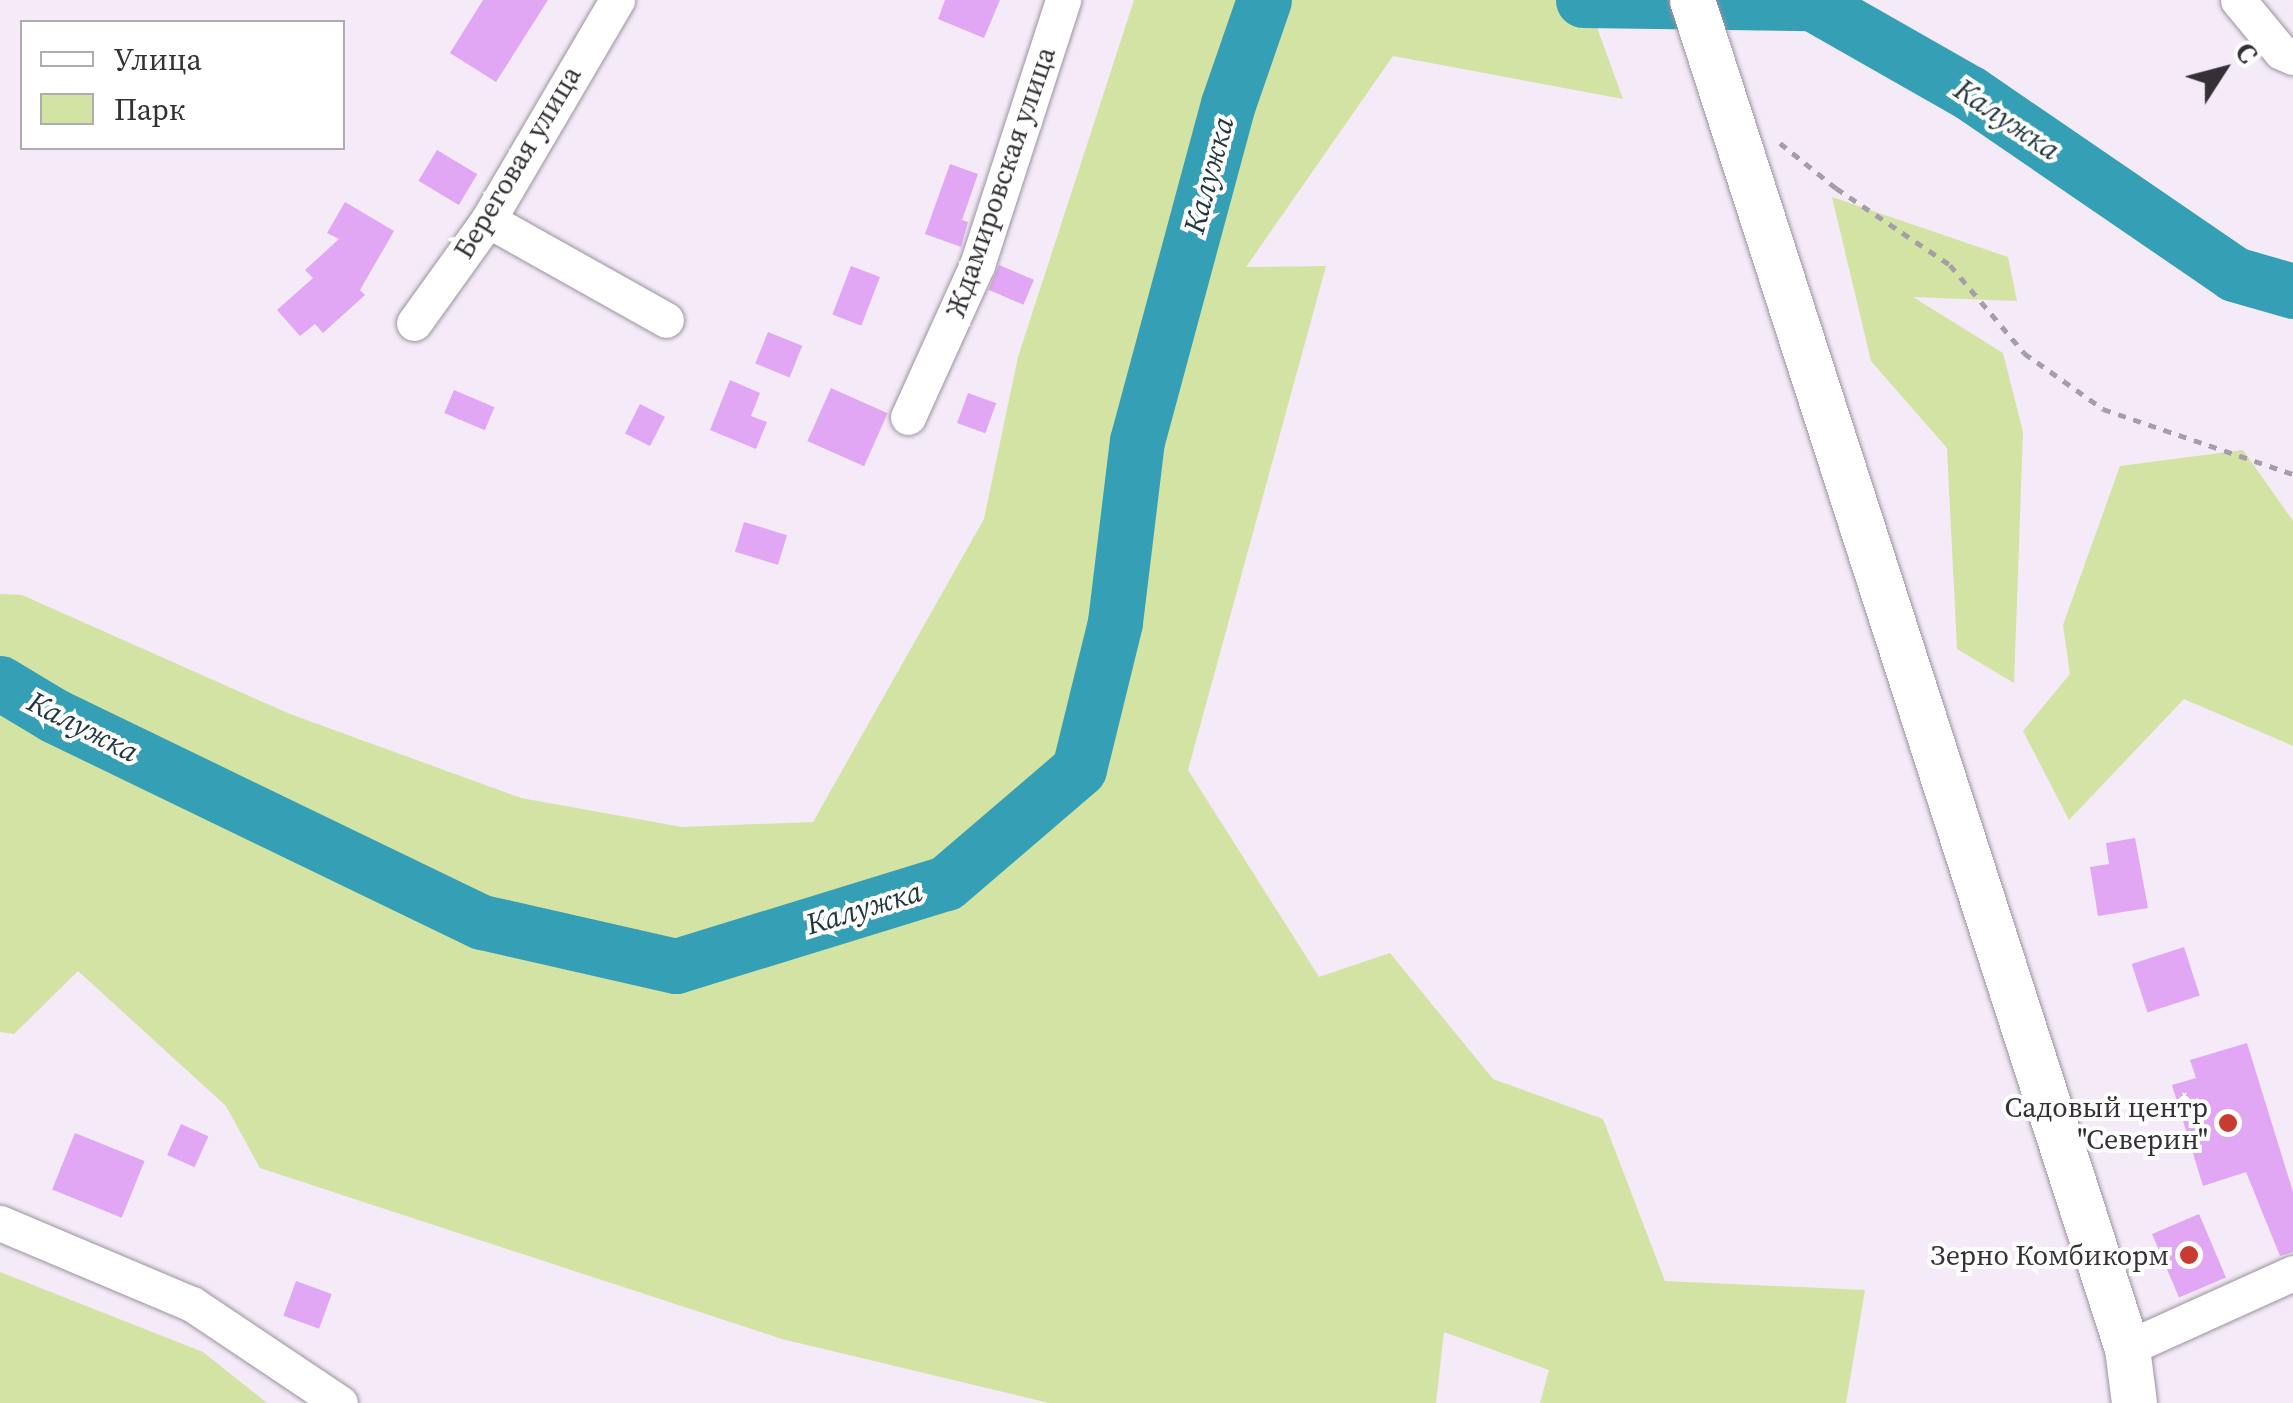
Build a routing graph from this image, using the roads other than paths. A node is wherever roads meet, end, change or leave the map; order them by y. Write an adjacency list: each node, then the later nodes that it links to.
1 (617, 0): 6 (street, Береговая улица)
2 (1063, 0): 9 (street, Ждамировская улица)
3 (1692, 0): 12 (main road)
4 (2238, 0): 5 (street)
5 (2293, 57)
6 (488, 220): 7 (street); 8 (street, Береговая улица)
7 (666, 320)
8 (414, 322)
9 (908, 418)
10 (0, 1223): 13 (street)
11 (2293, 1273): 12 (street)
12 (2127, 1348): 14 (main road)
13 (340, 1403)
14 (2134, 1403)

